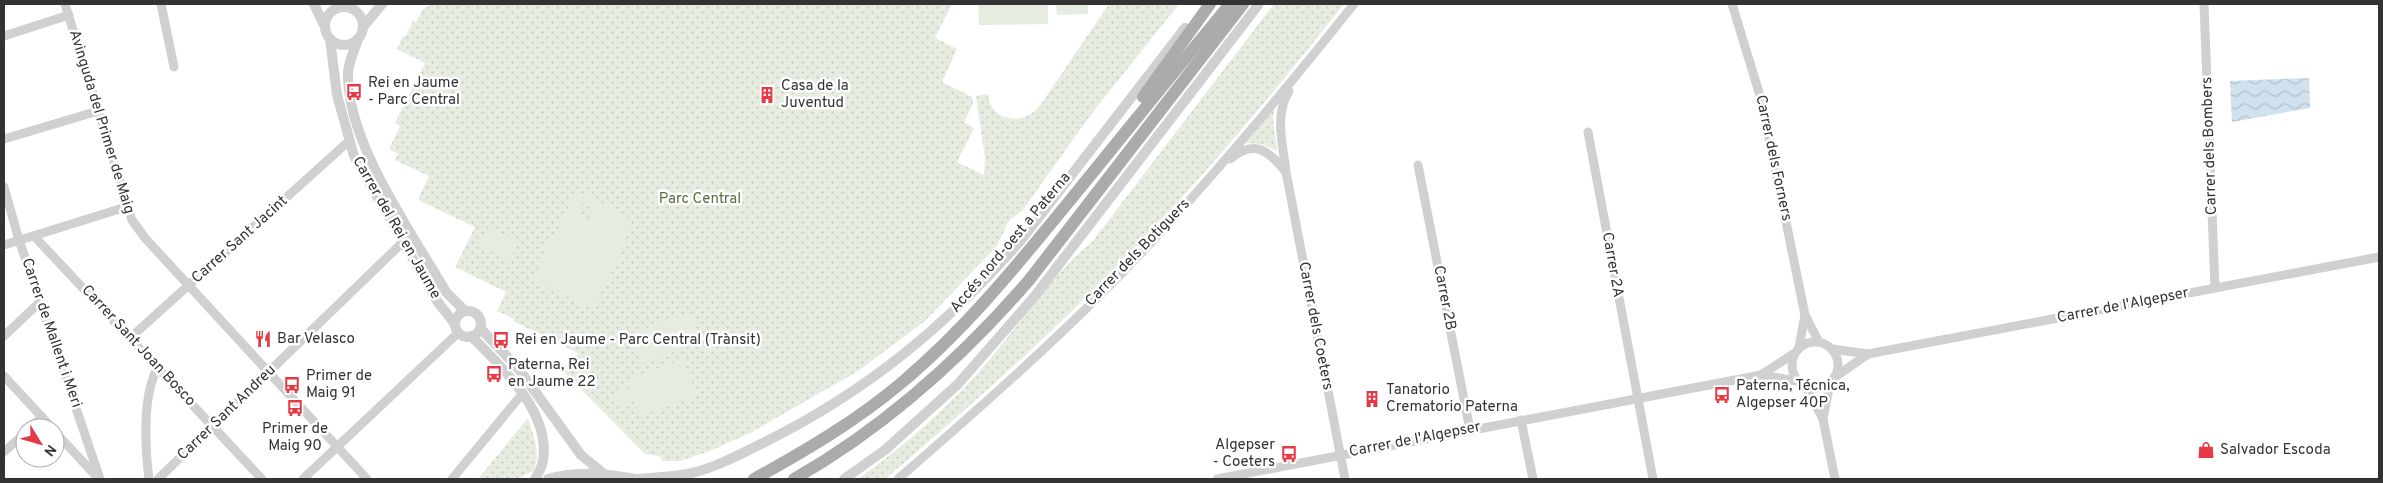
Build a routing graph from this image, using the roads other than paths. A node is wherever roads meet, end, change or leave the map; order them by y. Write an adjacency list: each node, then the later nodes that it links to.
1 (65, 4): 15 (street, Avinguda del Primer de Maig)
2 (161, 4): 21 (street)
3 (314, 4): 16 (street)
4 (382, 4): 17 (street)
5 (1204, 4): 83 (street)
6 (1210, 4): 33 (main road)
7 (1230, 4): 33 (main road, Accés nord-oest a Paterna)
8 (1243, 4): 23 (main road)
9 (1248, 4): 23 (main road)
10 (1259, 4): 86 (street)
11 (1354, 4): 22 (street, Carrer dels Botiguers)
12 (1732, 4): 43 (street, Carrer dels Forners)
13 (2204, 4): 40 (street, Carrer dels Bombers)
14 (351, 6): 16 (street); 17 (street)
15 (69, 15): 18 (street); 24 (street, Avinguda del Primer de Maig)
16 (325, 27): 19 (street)
17 (363, 27): 20 (street)
18 (4, 36)
19 (330, 39): 20 (street); 27 (street, Carrer del Rei en Jaume)
20 (358, 39): 42 (street, Carrer del Rei en Jaume)
21 (174, 67)
22 (1302, 69): 29 (street, Carrer dels Botiguers); 30 (street, Carrer dels Coeters)
23 (1191, 73): 85 (main road)
24 (98, 111): 26 (street); 32 (street, Avinguda del Primer de Maig)
25 (1588, 132): 61 (street, Carrer 2A)
26 (4, 139)
27 (349, 141): 36 (street, Carrer del Rei en Jaume); 39 (street, Carrer Sant Jacint)
28 (1418, 165): 66 (street, Carrer 2B)
29 (1214, 172): 30 (street, Carrer dels Coeters); 87 (street, Carrer dels Botiguers)
30 (1286, 172): 71 (street, Carrer dels Coeters)
31 (4, 187): 35 (street, Carrer de Mallent i Meri)
32 (126, 207): 34 (street); 39 (street, Avinguda del Primer de Maig)
33 (1042, 234): 84 (main road, Accés nord-oest a Paterna)
34 (34, 236): 35 (street); 48 (street, Carrer Sant Joan Bosco)
35 (19, 240): 37 (street); 41 (street, Carrer de Mallent i Meri)
36 (403, 242): 44 (street, Carrer del Rei en Jaume); 54 (street, Carrer Sant Andreu)
37 (4, 245)
38 (2379, 257): 40 (street, Carrer de l'Algepser)
39 (189, 285): 48 (street, Carrer Sant Jacint); 54 (street, Avinguda del Primer de Maig)
40 (2215, 288): 52 (street, Carrer de l'Algepser)
41 (40, 302): 46 (street); 74 (street, Carrer de Mallent i Meri)
42 (465, 312): 44 (street); 45 (street)
43 (1805, 315): 49 (street, Carrer dels Forners); 51 (street, Carrer dels Forners)
44 (457, 328): 47 (street); 69 (street)
45 (480, 328): 47 (street); 72 (street)
46 (4, 336)
47 (471, 336): 60 (street)
48 (130, 338): 53 (street, Carrer Sant Joan Bosco)
49 (1819, 342): 50 (street); 51 (street)
50 (1832, 349): 52 (street); 57 (street)
51 (1796, 351): 55 (street); 58 (street)
52 (1868, 354): 57 (street)
53 (158, 367): 65 (street, Carrer Sant Joan Bosco); 75 (street)
54 (268, 372): 65 (street, Carrer Sant Andreu); 69 (street, Avinguda del Primer de Maig)
55 (1761, 375): 58 (street); 61 (street, Carrer de l'Algepser)
56 (4, 376): 62 (street)
57 (1832, 380): 59 (street); 63 (street)
58 (1797, 381): 59 (street)
59 (1806, 387): 63 (street)
60 (522, 394): 80 (street); 81 (street)
61 (1637, 398): 64 (street, Carrer de l'Algepser); 91 (street, Carrer 2A)
62 (42, 417)
63 (1824, 419): 92 (street)
64 (1521, 420): 66 (street, Carrer de l'Algepser); 90 (street)
65 (213, 426): 76 (street, Carrer Sant Andreu); 77 (street, Carrer Sant Joan Bosco)
66 (1470, 430): 71 (street, Carrer de l'Algepser)
67 (15, 442): 70 (street)
68 (65, 443): 74 (street)
69 (337, 447): 78 (street); 79 (street, Avinguda del Primer de Maig)
70 (4, 452)
71 (1340, 455): 73 (street, Carrer de l'Algepser); 89 (street, Carrer dels Coeters)
72 (603, 473): 82 (street); 83 (street)
73 (1254, 475): 88 (street, Carrer de l'Algepser)
74 (99, 479)
75 (149, 479)
76 (158, 479)
77 (262, 479)
78 (303, 479)
79 (367, 479)
80 (452, 479)
81 (535, 479)
82 (548, 479)
83 (637, 479)
84 (754, 479)
85 (794, 479)
86 (844, 479)
87 (898, 479)
88 (1217, 479)
89 (1344, 479)
90 (1533, 479)
91 (1653, 479)
92 (1835, 479)

